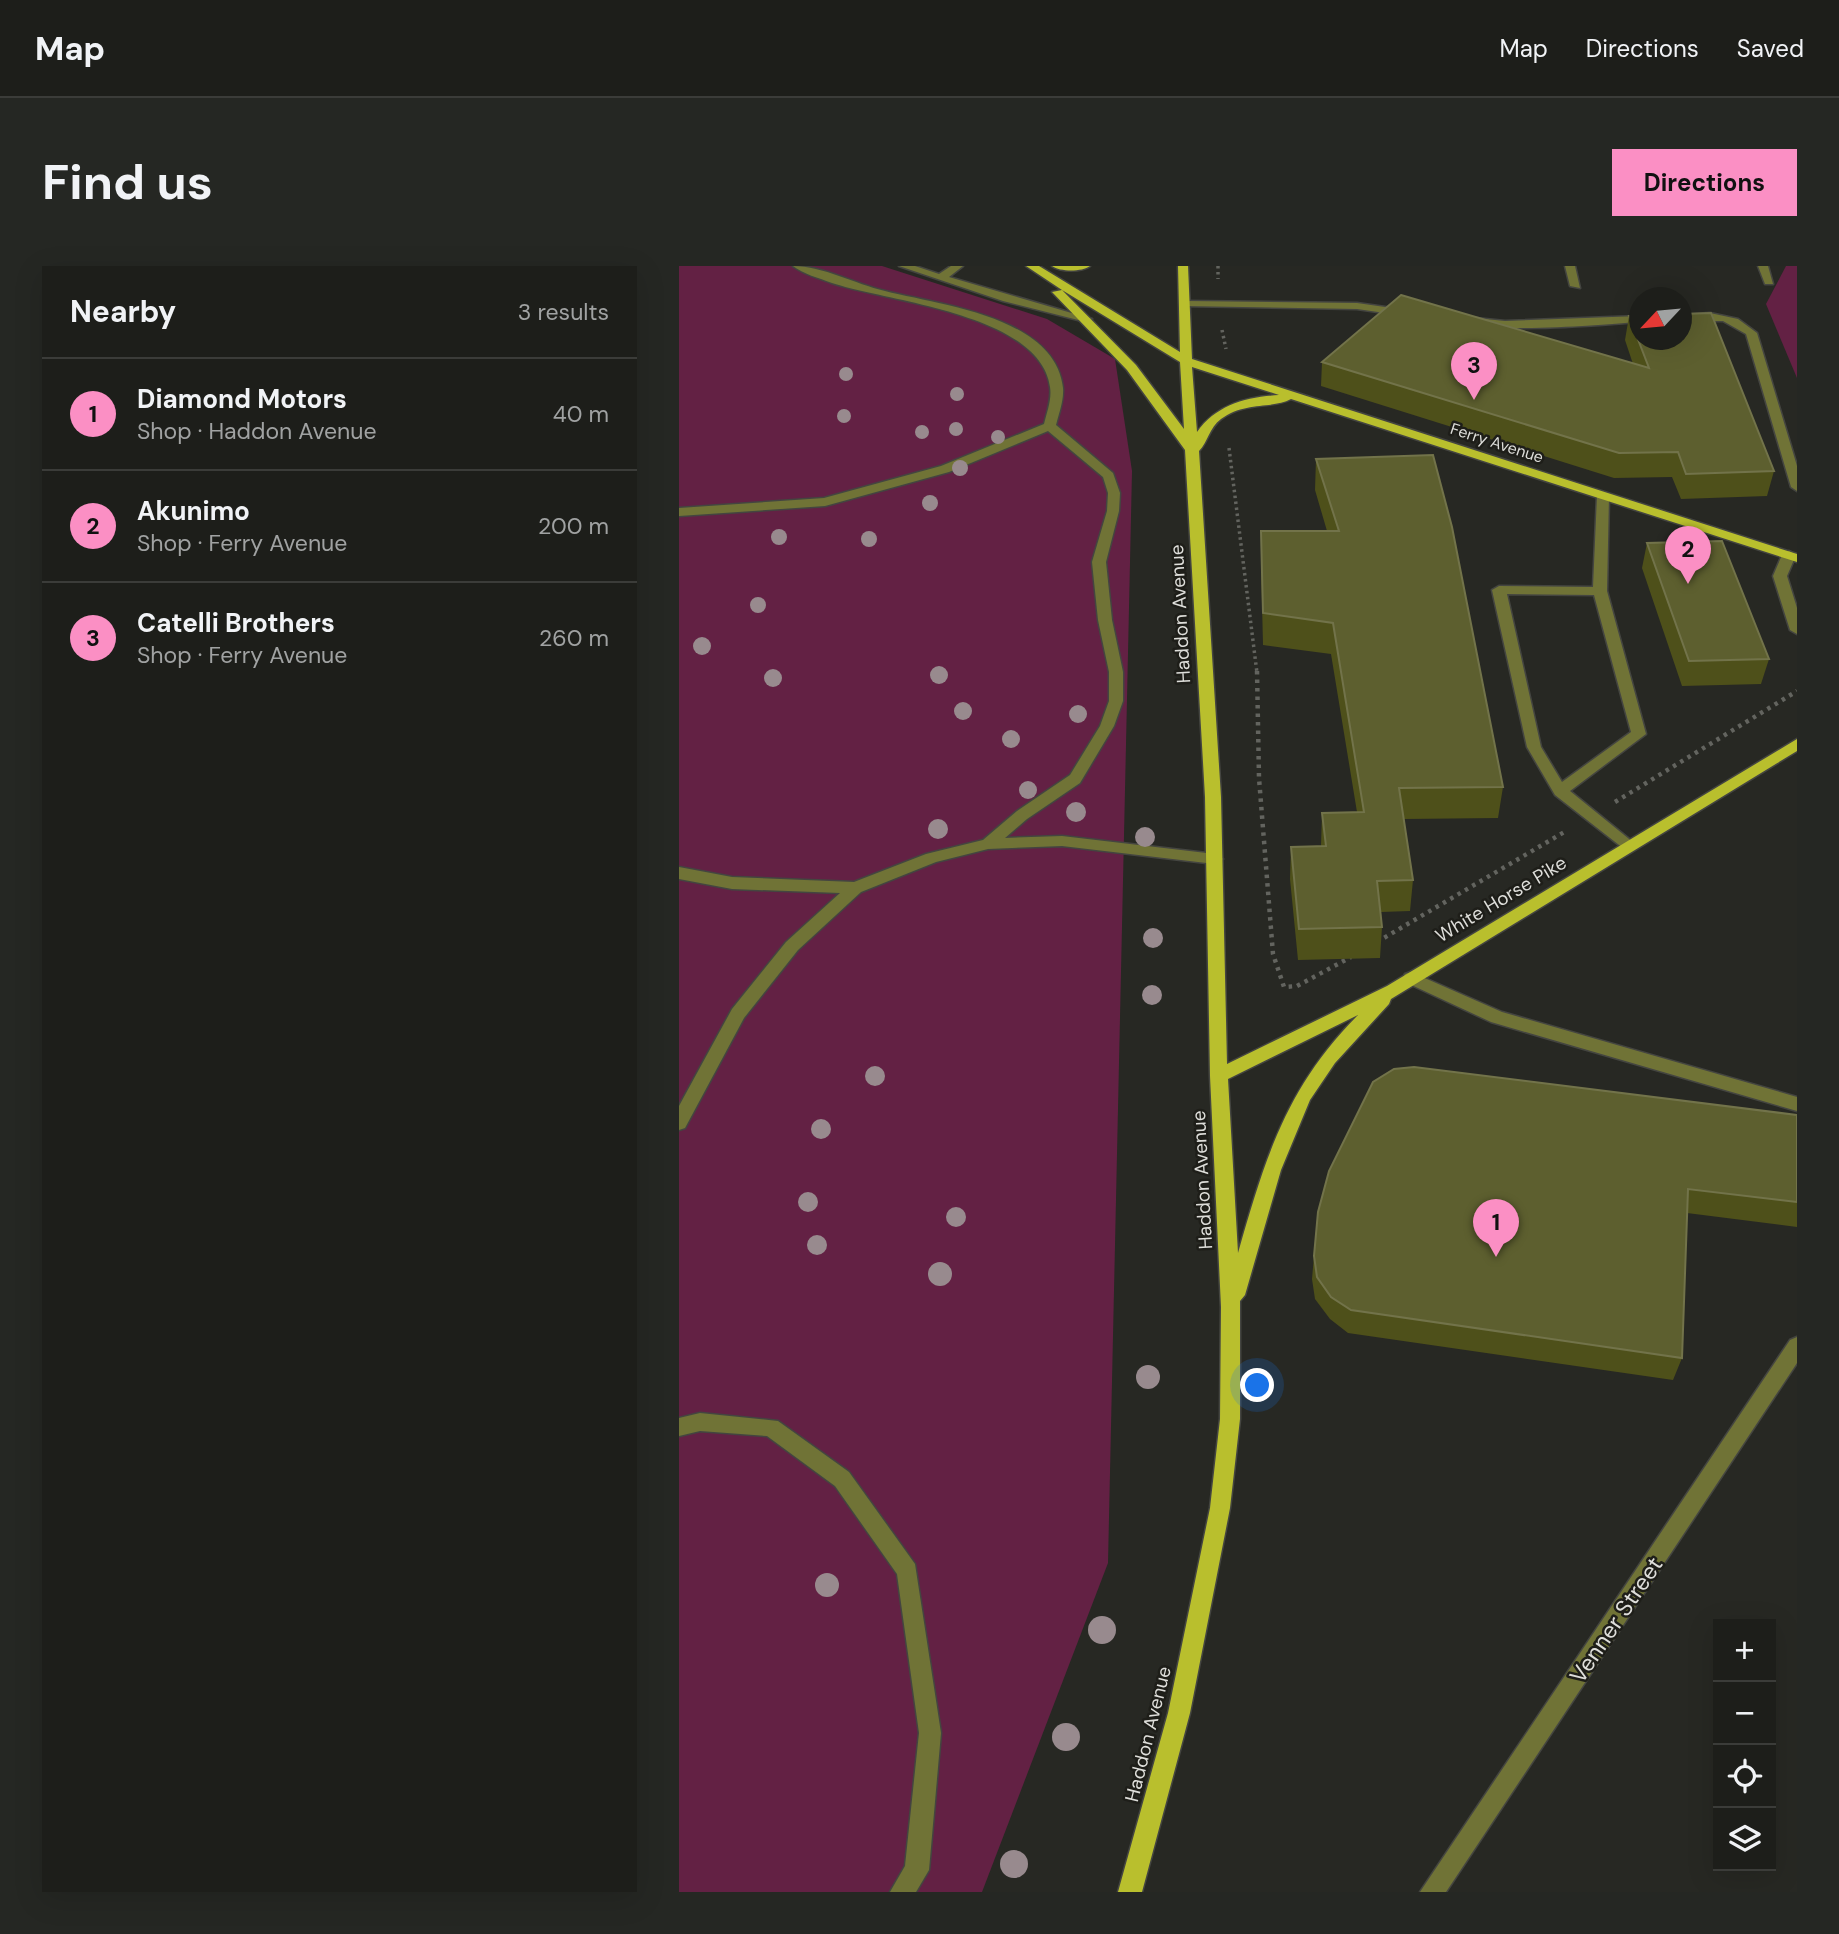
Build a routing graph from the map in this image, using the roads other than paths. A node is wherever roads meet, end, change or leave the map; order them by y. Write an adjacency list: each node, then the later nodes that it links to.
1 (799, 266): 21 (street)
2 (904, 266): 10 (street)
3 (958, 266): 10 (street)
4 (1030, 266): 16 (main road, Haddon Avenue); 19 (main road, Haddon Avenue)
5 (1057, 266): 6 (main road)
6 (1085, 266)
7 (1183, 266): 13 (main road)
8 (1570, 266): 12 (street)
9 (1763, 266): 11 (street)
10 (940, 278): 16 (street)
11 (1769, 282)
12 (1576, 286)
13 (1187, 304): 14 (street); 19 (main road)
14 (1426, 315)
15 (1692, 317): 23 (street)
16 (1086, 319): 22 (main road, Haddon Avenue)
17 (1629, 319): 18 (street)
18 (1467, 320)
19 (1186, 360): 20 (main road, Ferry Avenue); 22 (main road, Haddon Avenue)
20 (1298, 398): 22 (main road); 24 (main road, Ferry Avenue)
21 (1050, 426): 25 (street); 31 (street)
22 (1195, 455): 33 (main road, Haddon Avenue)
23 (1797, 487)
24 (1603, 495): 26 (main road, Ferry Avenue); 27 (street)
25 (679, 512)
26 (1793, 556): 28 (street)
27 (1600, 591): 30 (street); 30 (street)
28 (1797, 630)
29 (1797, 744): 32 (main road, White Horse Pike)
30 (1560, 791): 32 (street)
31 (988, 845): 33 (street); 35 (street)
32 (1628, 847): 36 (main road, White Horse Pike)
33 (1215, 859): 38 (main road, Haddon Avenue)
34 (679, 873): 35 (street)
35 (855, 888): 40 (street)
36 (1411, 978): 37 (main road, White Horse Pike); 39 (street)
37 (1393, 990): 38 (main road, White Horse Pike); 41 (main road)
38 (1219, 1076): 41 (main road, Haddon Avenue)
39 (1797, 1104)
40 (679, 1123)
41 (1231, 1307): 45 (main road, Haddon Avenue)
42 (1797, 1346): 46 (street, Venner Street)
43 (679, 1427): 44 (street)
44 (902, 1892)
45 (1130, 1892)
46 (1432, 1892)

